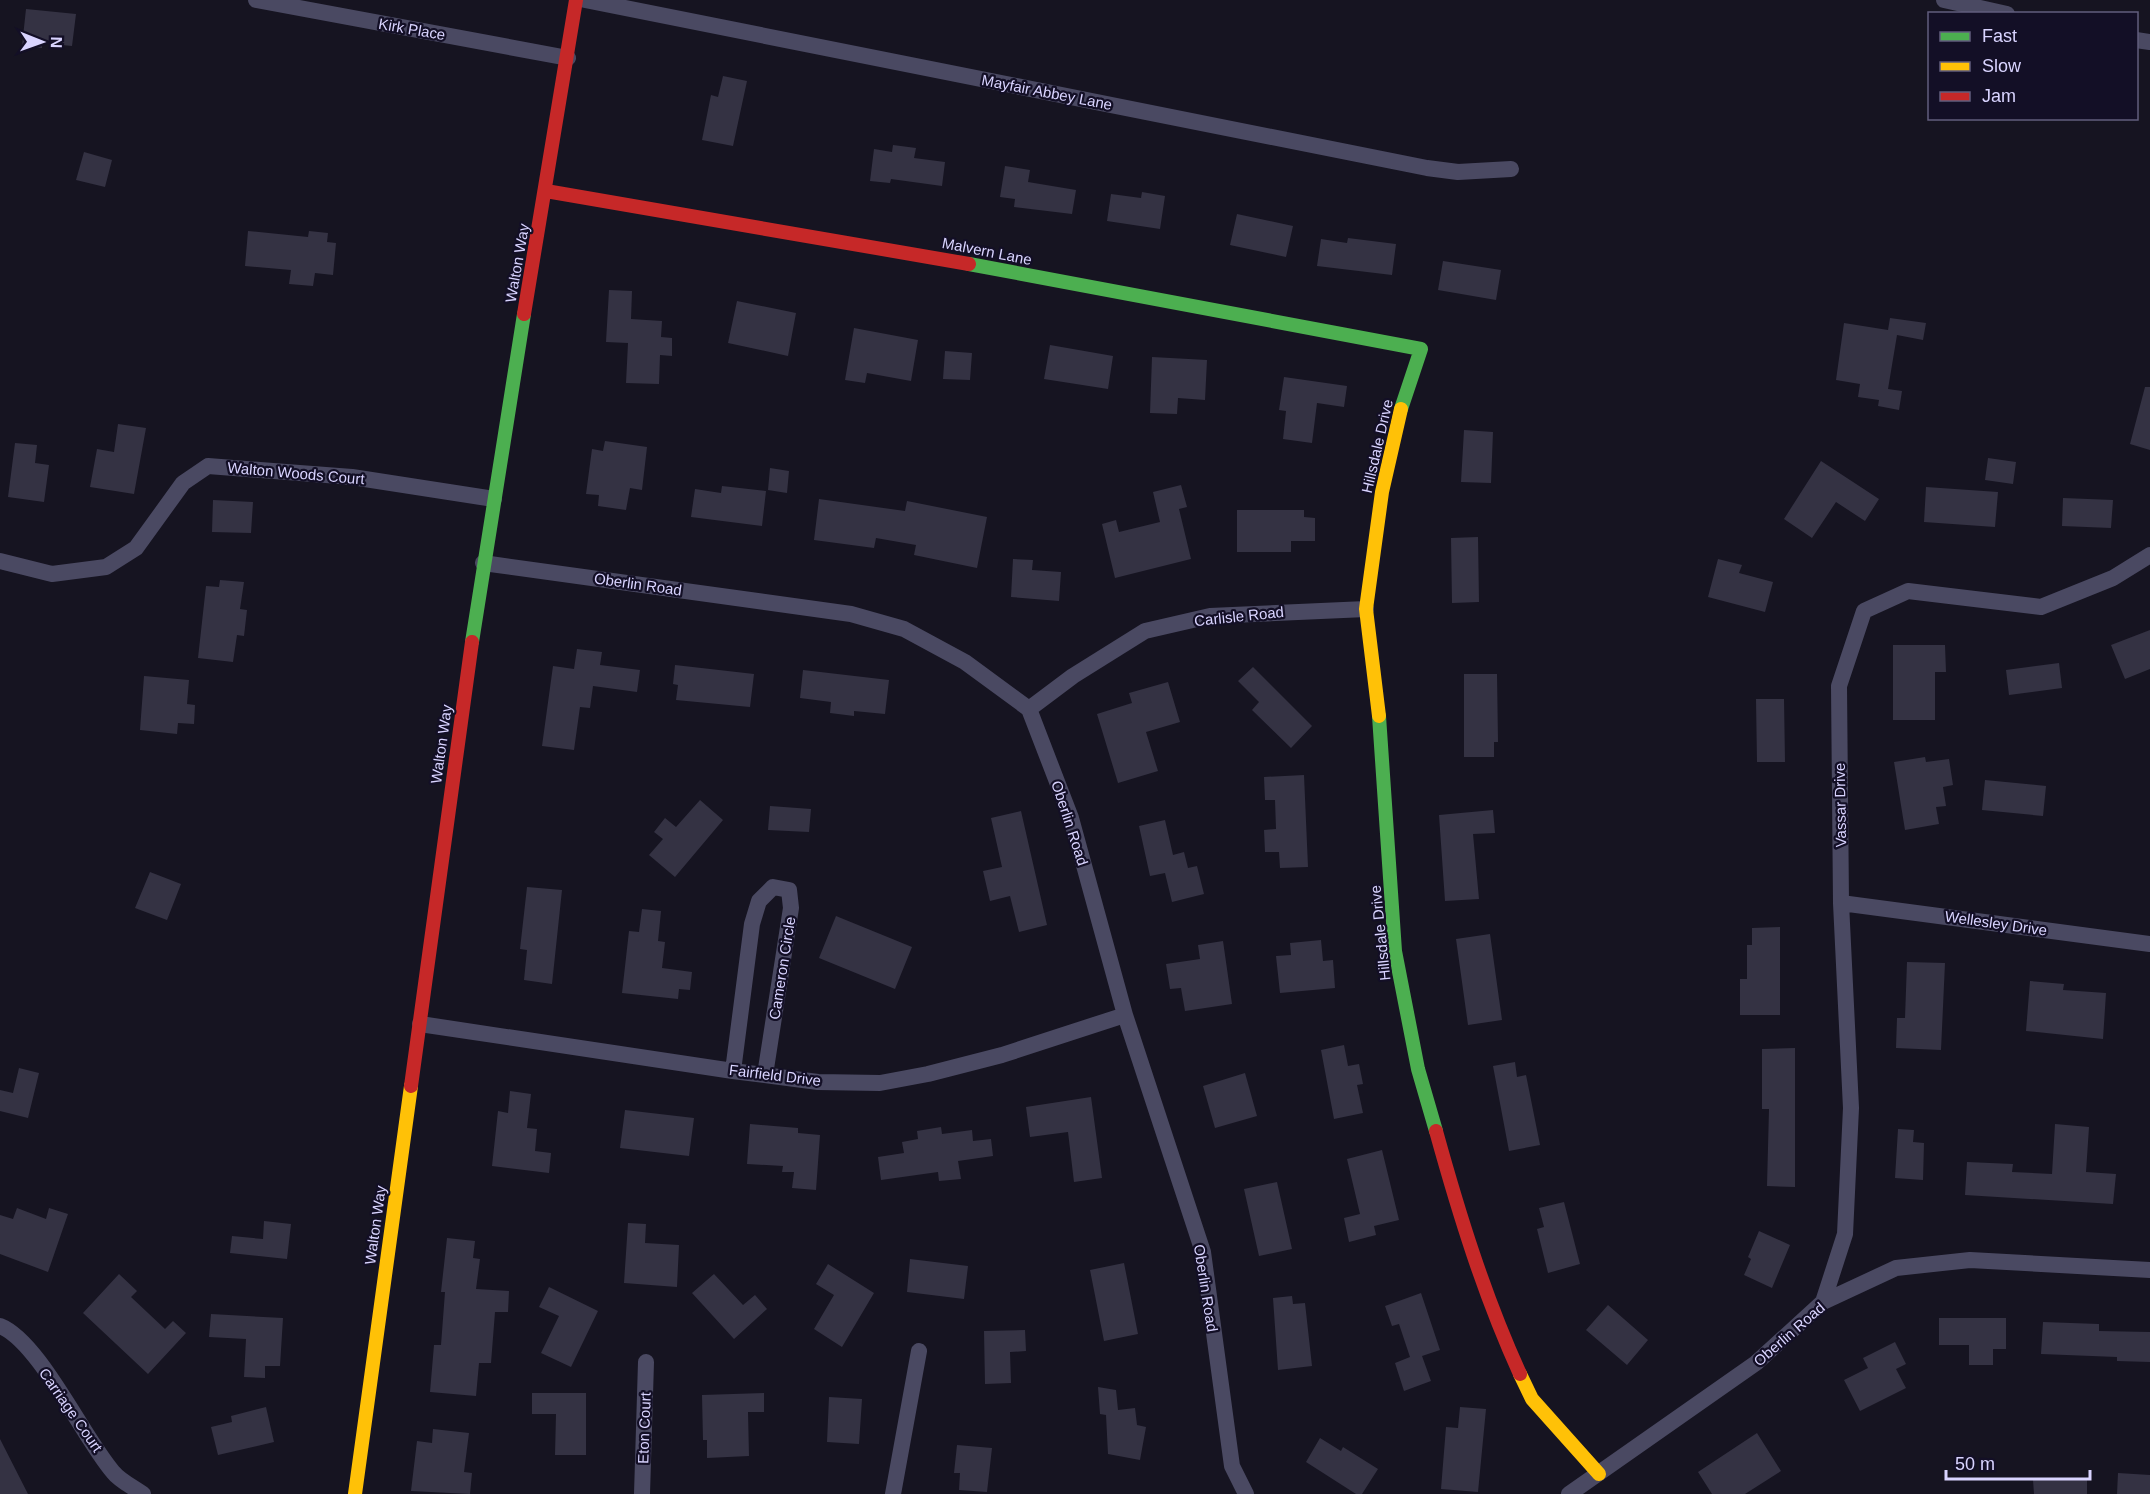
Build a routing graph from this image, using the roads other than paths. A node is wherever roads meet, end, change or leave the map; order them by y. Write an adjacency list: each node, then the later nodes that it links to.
1 (256, 0): 6 (street, Kirk Place)
2 (576, 0): 6 (street, Walton Way)
3 (585, 0): 7 (street, Mayfair Abbey Lane)
4 (1944, 0): 5 (street)
5 (1998, 12)
6 (568, 58): 8 (street, Walton Way)
7 (1511, 169)
8 (546, 190): 9 (street, Malvern Lane); 10 (street, Walton Way)
9 (1421, 349): 14 (street, Hillsdale Drive)
10 (494, 499): 12 (street, Walton Woods Court); 13 (street, Walton Way)
11 (2150, 555): 16 (street, Vassar Drive)
12 (0, 561)
13 (483, 562): 15 (street, Oberlin Road); 19 (street, Walton Way)
14 (1366, 609): 15 (street, Carlisle Road); 27 (street, Hillsdale Drive)
15 (1029, 709): 18 (street, Oberlin Road)
16 (1842, 903): 17 (street, Wellesley Drive); 23 (street, Vassar Drive)
17 (2150, 944)
18 (1125, 1015): 21 (street, Fairfield Drive); 32 (street, Oberlin Road)
19 (420, 1024): 20 (street, Fairfield Drive); 29 (street, Walton Way)
20 (734, 1071): 21 (street, Fairfield Drive); 21 (street, Cameron Circle)
21 (765, 1075)
22 (2150, 1270): 23 (street, Oberlin Road)
23 (1823, 1302): 27 (street, Oberlin Road)
24 (0, 1326): 28 (street, Carriage Court)
25 (919, 1351): 31 (street)
26 (646, 1362): 30 (street, Eton Court)
27 (1599, 1474): 33 (street, Oberlin Road)
28 (143, 1494)
29 (355, 1494)
30 (642, 1494)
31 (893, 1494)
32 (1246, 1494)
33 (1569, 1494)

